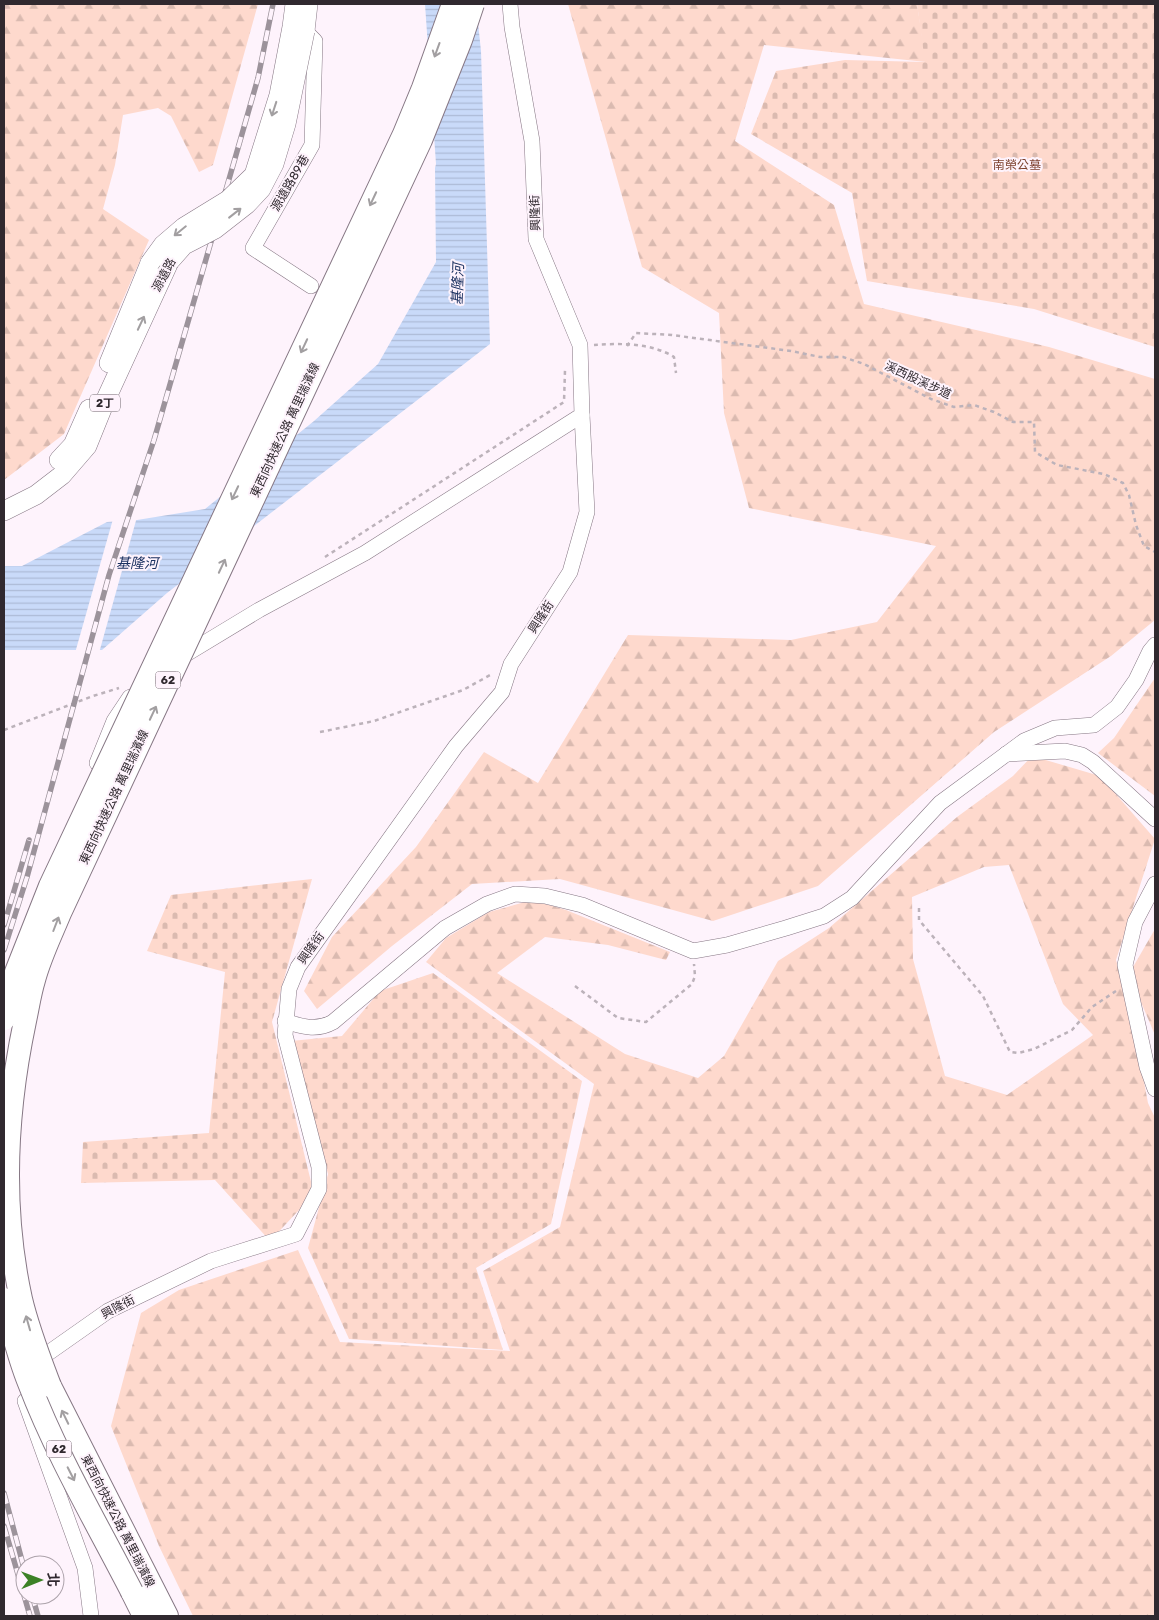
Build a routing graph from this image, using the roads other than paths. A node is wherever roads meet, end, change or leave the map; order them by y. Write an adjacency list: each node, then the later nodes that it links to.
1 (295, 4): 6 (main road, 源遠路 / 2丁)
2 (308, 4): 6 (main road, 源遠路 / 2丁)
3 (453, 4): 16 (highway, 東西向快速公路 萬里瑞濱線 / 62, one-way to 16, bridge)
4 (473, 4): 25 (highway, 東西向快速公路 萬里瑞濱線 / 62, one-way to 4, bridge)
5 (510, 4): 9 (street, 興隆街)
6 (299, 29): 7 (main road, 源遠路 / 2丁, bridge); 8 (street, 源遠路89巷)
7 (160, 262): 10 (main road, 源遠路 / 2丁); 11 (main road, 源遠路 / 2丁, one-way to 7)
8 (311, 286)
9 (582, 415): 17 (street, 興隆街); 19 (street)
10 (4, 499)
11 (4, 511)
12 (1155, 645): 13 (street)
13 (1006, 754): 14 (street); 17 (street)
14 (1155, 819)
15 (1155, 884): 18 (street)
16 (4, 1019)
17 (285, 1021): 22 (street, 興隆街)
18 (1155, 1089)
19 (4, 1122)
20 (4, 1252): 22 (street)
21 (4, 1299): 24 (highway, 東西向快速公路 萬里瑞濱線 / 62, one-way to 24, bridge)
22 (16, 1376): 23 (street)
23 (91, 1616)
24 (144, 1616)
25 (167, 1616)

